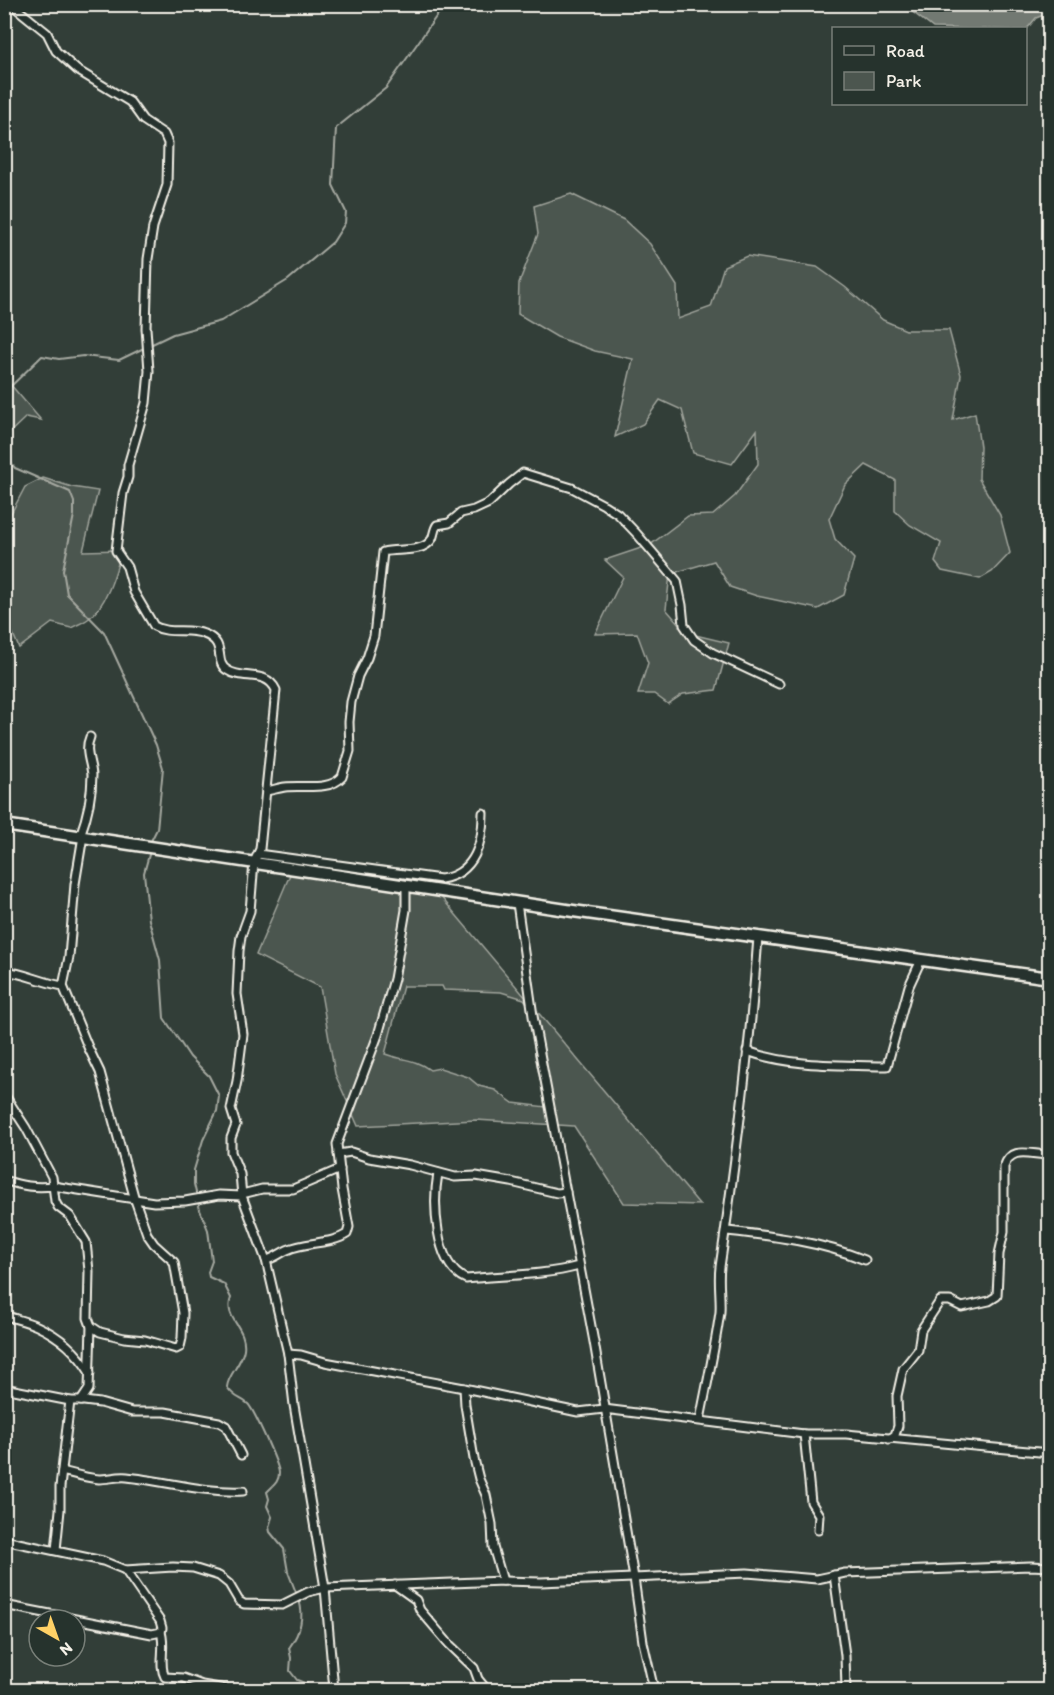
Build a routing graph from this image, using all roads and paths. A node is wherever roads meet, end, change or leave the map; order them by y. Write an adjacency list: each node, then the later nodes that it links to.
1 (11, 4): 4 (street)
2 (779, 684): 4 (street)
3 (90, 738): 7 (street)
4 (266, 791): 8 (street)
5 (483, 813): 8 (street)
6 (4, 825): 7 (main road)
7 (82, 836): 8 (main road); 15 (street)
8 (256, 858): 9 (main road); 25 (street)
9 (406, 885): 10 (main road); 18 (street)
10 (517, 903): 11 (main road); 24 (street)
11 (758, 937): 12 (main road); 16 (street)
12 (921, 960): 14 (main road); 16 (street)
13 (4, 971): 15 (street)
14 (1050, 978)
15 (63, 986): 26 (street)
16 (747, 1051): 27 (street)
17 (4, 1094): 23 (street)
18 (338, 1154): 20 (street); 21 (street)
19 (1050, 1155): 42 (street)
20 (340, 1169): 25 (street); 28 (street)
21 (438, 1173): 24 (street); 30 (street)
22 (4, 1180): 23 (street)
23 (54, 1186): 26 (street); 32 (street)
24 (566, 1192): 30 (street)
25 (242, 1195): 26 (street); 28 (street)
26 (135, 1200): 32 (street)
27 (727, 1231): 29 (street); 40 (street)
28 (266, 1260): 33 (street)
29 (865, 1260)
30 (579, 1266): 39 (street)
31 (4, 1315): 34 (street)
32 (91, 1326): 34 (street)
33 (288, 1354): 36 (street); 56 (street)
34 (90, 1373): 38 (street)
35 (4, 1388): 37 (street)
36 (464, 1388): 39 (street); 54 (street)
37 (70, 1401): 38 (street); 45 (street)
38 (81, 1401): 44 (street)
39 (604, 1409): 40 (street); 53 (street)
40 (700, 1420): 41 (street)
41 (804, 1434): 42 (street); 47 (street)
42 (889, 1439): 43 (street)
43 (1050, 1453)
44 (241, 1455)
45 (62, 1471): 46 (street); 49 (street)
46 (243, 1491)
47 (818, 1530)
48 (4, 1540): 49 (street)
49 (56, 1550): 51 (street)
50 (1050, 1567): 52 (street)
51 (125, 1570): 56 (street); 58 (street)
52 (834, 1575): 53 (street); 63 (street)
53 (634, 1578): 54 (street); 62 (street)
54 (503, 1581): 55 (street)
55 (395, 1585): 56 (street); 61 (street)
56 (325, 1588): 60 (street)
57 (4, 1605): 58 (street)
58 (161, 1632): 59 (street)
59 (232, 1690)
60 (334, 1690)
61 (488, 1690)
62 (654, 1690)
63 (846, 1690)

